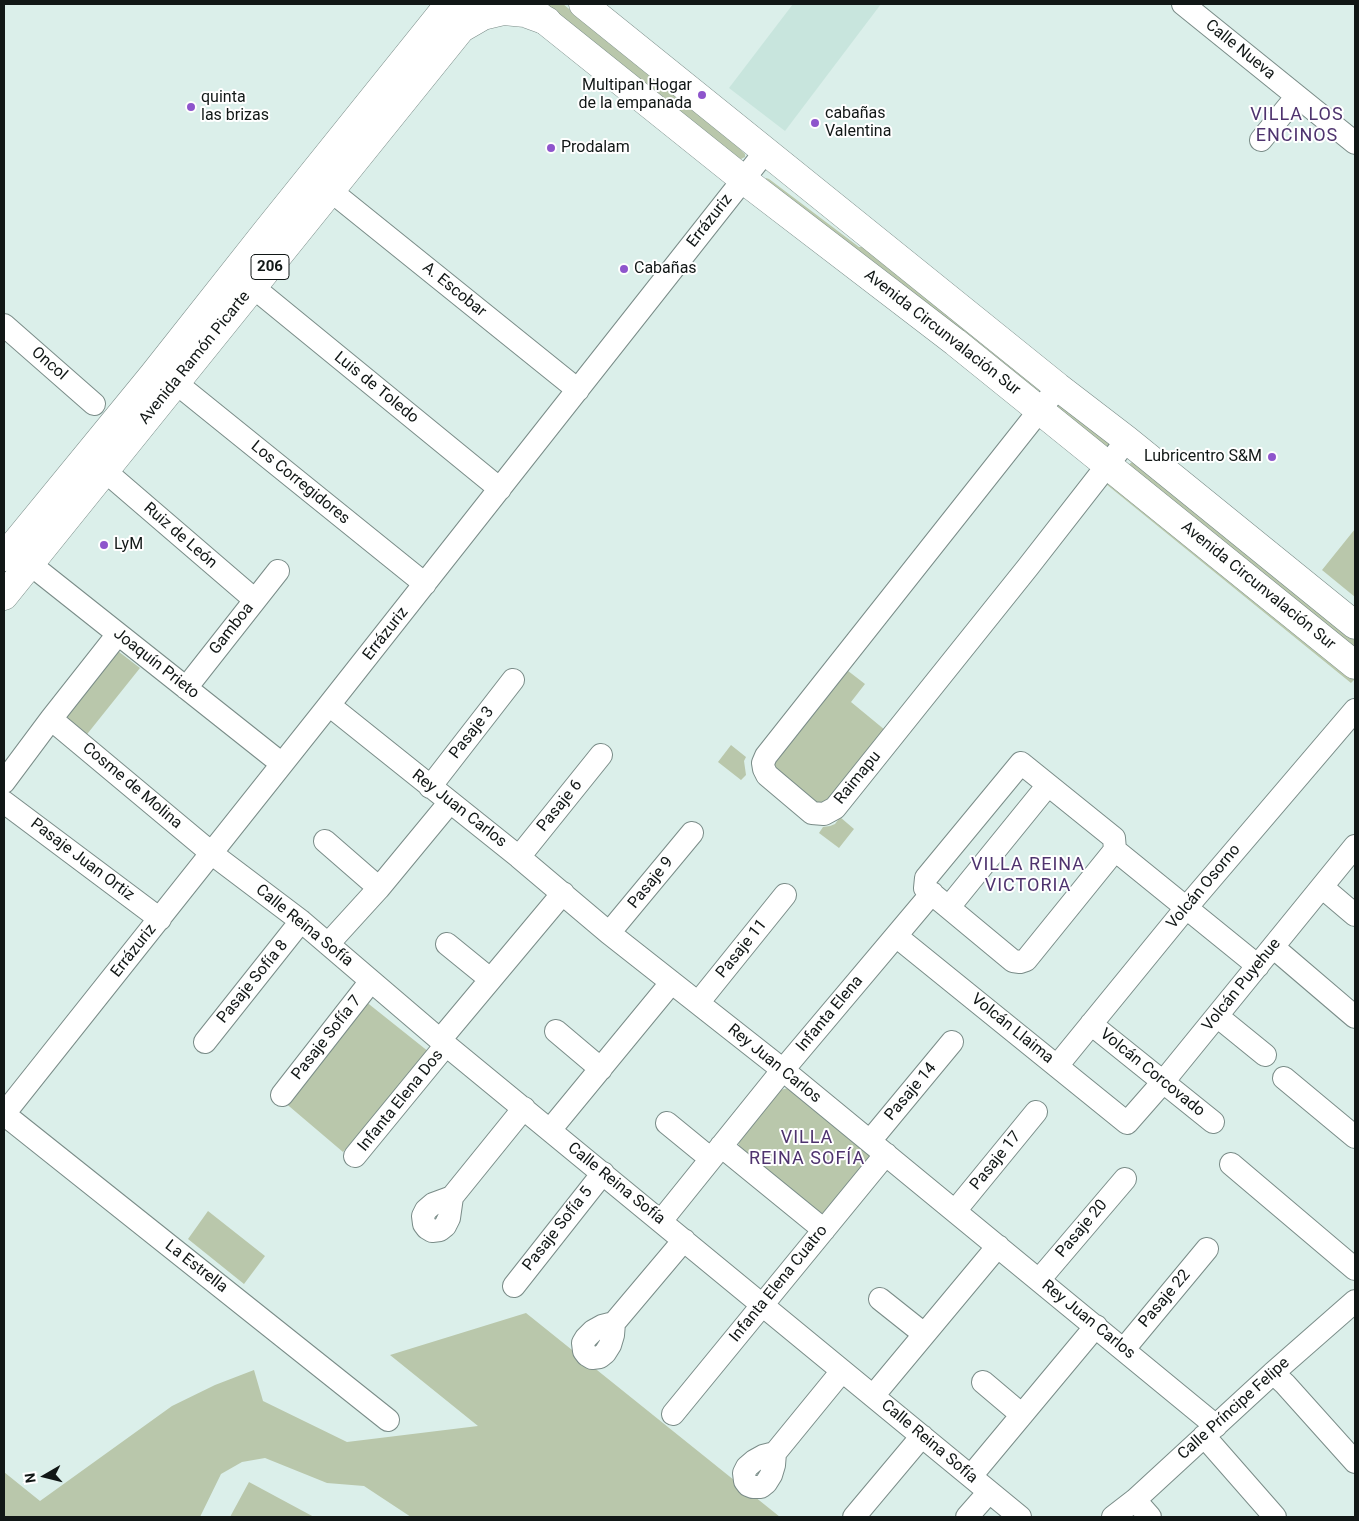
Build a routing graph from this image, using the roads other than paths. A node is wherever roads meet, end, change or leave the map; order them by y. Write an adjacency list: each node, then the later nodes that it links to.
1 (427, 4): 9 (main road)
2 (449, 4): 9 (main road, Avenida Ramón Picarte / 206)
3 (481, 4): 8 (main road, Avenida Ramón Picarte / 206)
4 (525, 4): 7 (main road, Avenida Circunvalación Sur)
5 (583, 4): 13 (main road, Avenida Circunvalación Sur)
6 (1183, 4): 10 (street, Calle Nueva)
7 (547, 21): 8 (main road); 14 (main road, Avenida Circunvalación Sur)
8 (461, 29): 15 (main road, Avenida Ramón Picarte / 206)
9 (421, 39): 18 (main road, Avenida Ramón Picarte / 206)
10 (1297, 96): 11 (street); 12 (street, Calle Nueva)
11 (1261, 140)
12 (1355, 143)
13 (765, 152): 14 (street, Errázuriz); 19 (main road, Avenida Circunvalación Sur)
14 (743, 179): 20 (street, Errázuriz); 22 (main road, Avenida Circunvalación Sur)
15 (330, 191): 16 (main road, Avenida Ramón Picarte / 206); 20 (street, A. Escobar)
16 (253, 287): 18 (main road, Avenida Ramón Picarte / 206); 26 (street, Luis de Toledo)
17 (4, 325): 21 (street, Oncol)
18 (164, 379): 25 (main road, Avenida Ramón Picarte / 206); 27 (main road, Avenida Ramón Picarte / 206); 30 (street, Los Corregidores)
19 (1058, 387): 22 (street, Raimapu); 23 (main road, Avenida Circunvalación Sur)
20 (578, 390): 26 (street, Errázuriz)
21 (94, 404)
22 (1040, 410): 24 (main road, Avenida Circunvalación Sur); 24 (street, Raimapu)
23 (1127, 440): 24 (street, Raimapu); 33 (main road, Avenida Circunvalación Sur)
24 (1108, 465): 35 (main road, Avenida Circunvalación Sur)
25 (105, 471): 28 (main road, Avenida Ramón Picarte / 206); 32 (street, Ruiz de León)
26 (500, 489): 30 (street, Errázuriz)
27 (4, 557)
28 (30, 564): 31 (main road, Avenida Ramón Picarte / 206); 34 (street, Joaquín Prieto)
29 (278, 571): 32 (street, Gamboa)
30 (425, 584): 38 (street, Errázuriz)
31 (4, 596)
32 (255, 600): 37 (street, Gamboa)
33 (1355, 625)
34 (118, 634): 37 (street, Joaquín Prieto); 40 (street)
35 (1355, 665)
36 (513, 680): 45 (street, Pasaje 3)
37 (186, 688): 42 (street, Joaquín Prieto)
38 (330, 705): 42 (street, Errázuriz); 45 (street, Rey Juan Carlos)
39 (1355, 710): 60 (street, Volcán Osorno)
40 (51, 718): 43 (street); 52 (street, Cosme de Molina)
41 (601, 755): 53 (street, Pasaje 6)
42 (282, 764): 52 (street, Errázuriz)
43 (4, 782)
44 (1048, 785): 51 (street); 57 (street); 59 (street)
45 (430, 786): 47 (street, Rey Juan Carlos)
46 (4, 802): 62 (street, Pasaje Juan Ortiz)
47 (450, 802): 53 (street, Rey Juan Carlos); 55 (street)
48 (692, 833): 64 (street, Pasaje 9)
49 (325, 841): 55 (street)
50 (1355, 846): 54 (street, Volcán Puyehue)
51 (1115, 850): 59 (street); 60 (street)
52 (212, 853): 62 (street, Errázuriz); 63 (street, Calle Reina Sofía)
53 (519, 857): 56 (street, Rey Juan Carlos)
54 (1322, 887): 61 (street); 68 (street, Volcán Puyehue)
55 (379, 888): 66 (street)
56 (563, 893): 64 (street, Rey Juan Carlos); 70 (street, Infanta Elena Dos)
57 (932, 893): 59 (street); 65 (street, Infanta Elena)
58 (785, 895): 73 (street, Pasaje 11)
59 (949, 907)
60 (1186, 908): 69 (street); 76 (street, Volcán Osorno)
61 (1355, 915)
62 (160, 919): 90 (street, Errázuriz)
63 (301, 922): 66 (street, Calle Reina Sofía); 78 (street, Pasaje Sofía 8)
64 (609, 933): 72 (street, Rey Juan Carlos)
65 (896, 936): 82 (street, Volcán Llaima); 84 (street, Infanta Elena)
66 (328, 944): 71 (street, Calle Reina Sofía)
67 (447, 944): 70 (street)
68 (1273, 947): 69 (street, Volcán Puyehue); 75 (street)
69 (1258, 966): 74 (street, Volcán Puyehue)
70 (490, 979): 79 (street, Infanta Elena Dos)
71 (371, 981): 79 (street, Calle Reina Sofía); 87 (street, Pasaje Sofía 7)
72 (672, 983): 73 (street, Rey Juan Carlos); 83 (street)
73 (698, 1003): 84 (street, Rey Juan Carlos)
74 (1217, 1016): 81 (street); 86 (street, Volcán Puyehue)
75 (1355, 1017)
76 (1091, 1024): 82 (street, Volcán Osorno); 86 (street, Volcán Corcovado)
77 (556, 1030): 83 (street)
78 (204, 1042)
79 (443, 1042): 88 (street, Calle Reina Sofía); 98 (street, Infanta Elena Dos)
80 (952, 1042): 96 (street, Pasaje 14)
81 (1265, 1055)
82 (1057, 1066): 93 (street, Volcán Llaima)
83 (601, 1069): 94 (street)
84 (783, 1070): 96 (street, Rey Juan Carlos); 97 (street, Infanta Elena)
85 (1284, 1078): 95 (street)
86 (1163, 1082): 91 (street, Volcán Corcovado); 93 (street, Volcán Puyehue)
87 (282, 1095)
88 (524, 1108): 94 (street, Calle Reina Sofía); 102 (street)
89 (1036, 1112): 103 (street, Pasaje 17)
90 (4, 1114): 125 (street, La Estrella)
91 (1213, 1122)
92 (667, 1123): 97 (street)
93 (1127, 1123)
94 (550, 1130): 100 (street, Calle Reina Sofía)
95 (1355, 1137)
96 (878, 1148): 103 (street, Rey Juan Carlos); 105 (street, Infanta Elena Cuatro)
97 (716, 1153): 104 (street, Infanta Elena); 105 (street)
98 (356, 1156)
99 (1231, 1164): 109 (street)
100 (602, 1173): 104 (street, Calle Reina Sofía); 111 (street, Pasaje Sofía 5)
101 (1125, 1179): 110 (street, Pasaje 20)
102 (452, 1197)
103 (955, 1211): 107 (street, Rey Juan Carlos)
104 (660, 1221): 106 (street, Calle Reina Sofía)
105 (824, 1230): 113 (street, Infanta Elena Cuatro)
106 (684, 1240): 113 (street, Calle Reina Sofía); 115 (street)
107 (998, 1246): 110 (street, Rey Juan Carlos); 117 (street)
108 (1207, 1249): 118 (street, Pasaje 22)
109 (1355, 1269)
110 (1039, 1280): 116 (street, Rey Juan Carlos)
111 (514, 1286)
112 (880, 1299): 117 (street)
113 (762, 1305): 119 (street, Calle Reina Sofía); 123 (street, Infanta Elena Cuatro)
114 (1352, 1309): 120 (street, Calle Príncipe Felipe)
115 (614, 1323)
116 (1096, 1326): 118 (street, Rey Juan Carlos); 124 (street)
117 (924, 1334): 122 (street)
118 (1124, 1349): 126 (street, Rey Juan Carlos)
119 (842, 1371): 122 (street, Calle Reina Sofía); 128 (street)
120 (1273, 1373): 126 (street, Calle Príncipe Felipe); 129 (street)
121 (983, 1382): 124 (street)
122 (873, 1396): 127 (street, Calle Reina Sofía)
123 (673, 1414)
124 (1022, 1415): 130 (street)
125 (388, 1420)
126 (1210, 1431): 132 (street, Calle Príncipe Felipe); 138 (street, Rey Juan Carlos)
127 (922, 1436): 130 (street, Calle Reina Sofía); 133 (street)
128 (775, 1453)
129 (1355, 1462)
130 (971, 1476): 131 (street, Calle Reina Sofía)
131 (989, 1492): 134 (street); 135 (street, Calle Reina Sofía)
132 (1135, 1500): 136 (street, Calle Príncipe Felipe); 137 (street)
133 (854, 1517)
134 (967, 1517)
135 (1020, 1517)
136 (1113, 1517)
137 (1150, 1517)
138 (1275, 1517)

